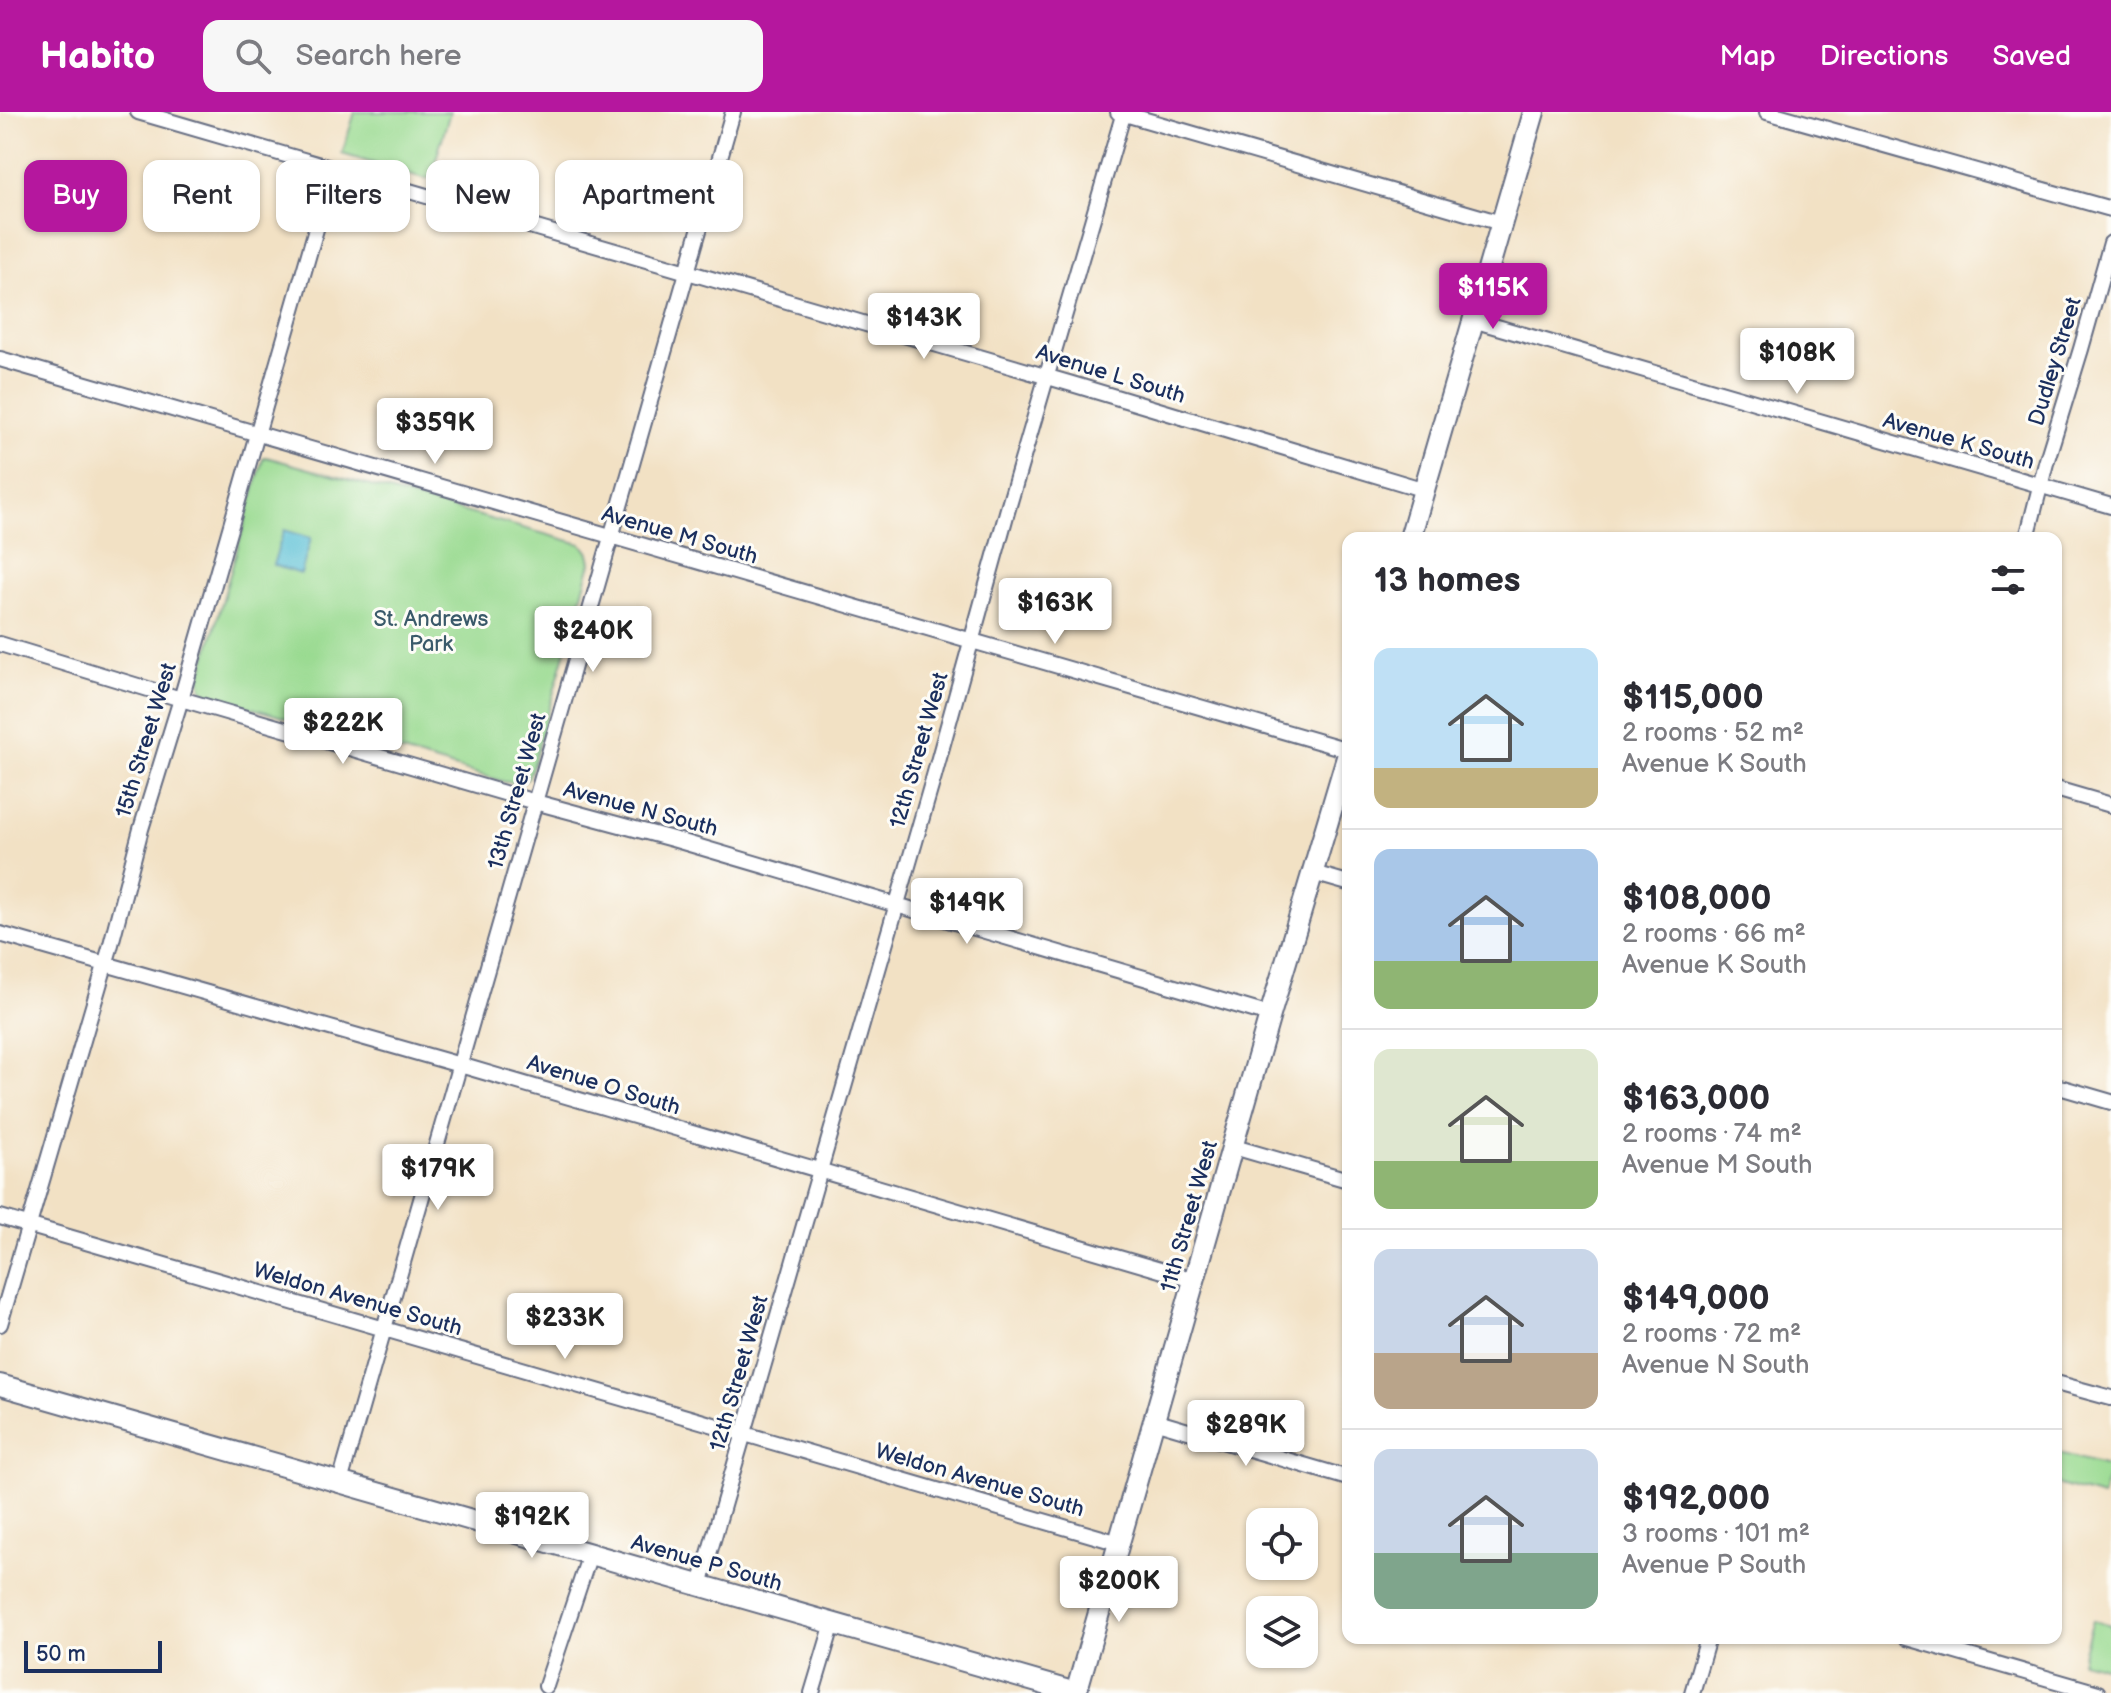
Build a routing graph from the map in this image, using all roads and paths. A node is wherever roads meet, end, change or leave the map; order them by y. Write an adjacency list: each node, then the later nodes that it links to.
1 (138, 112): 6 (street, Avenue L South)
2 (733, 112): 12 (street, 13th Street West)
3 (1534, 112): 9 (street)
4 (1767, 112): 8 (street)
5 (1122, 113): 9 (street); 15 (street, 12th Street West)
6 (299, 160)
7 (410, 192): 12 (street, Avenue L South)
8 (2111, 209)
9 (1501, 223): 13 (street)
10 (315, 232): 16 (street, 15th Street West)
11 (2111, 243): 17 (street, Dudley Street)
12 (688, 273): 15 (street, Avenue L South); 22 (street, 13th Street West)
13 (1473, 320): 17 (street, Avenue K South); 18 (street)
14 (0, 359): 16 (street, Avenue M South)
15 (1048, 377): 18 (street, Avenue L South); 23 (street, 12th Street West)
16 (255, 433): 22 (street, Avenue M South); 25 (street, 15th Street West)
17 (2041, 486): 19 (street, Avenue K South); 21 (street, Dudley Street)
18 (1425, 490): 20 (street)
19 (2111, 506)
20 (1412, 532)
21 (2029, 532)
22 (611, 538): 23 (street, Avenue M South); 29 (street, 13th Street West)
23 (972, 642): 26 (street, Avenue M South); 33 (street, 12th Street West)
24 (0, 644): 25 (street, Avenue N South)
25 (181, 699): 29 (street, Avenue N South); 35 (street, 15th Street West)
26 (1342, 750)
27 (1342, 773): 31 (street, 11th Street West)
28 (2062, 791): 30 (street)
29 (535, 802): 33 (street, Avenue N South); 37 (street, 13th Street West)
30 (2111, 805)
31 (1313, 873): 32 (street); 36 (street, 11th Street West)
32 (1342, 881)
33 (896, 905): 36 (street, Avenue N South); 41 (street, 12th Street West)
34 (0, 934): 35 (street, Avenue O South)
35 (105, 965): 37 (street, Avenue O South); 44 (street, 15th Street West)
36 (1270, 1015): 40 (street, 11th Street West)
37 (460, 1065): 41 (street, Avenue O South); 47 (street, 13th Street West)
38 (2062, 1088): 39 (street)
39 (2111, 1102)
40 (1234, 1147): 42 (street); 45 (street, 11th Street West)
41 (819, 1171): 45 (street, Avenue O South); 52 (street, 12th Street West)
42 (1342, 1178)
43 (0, 1217): 44 (street, Weldon Avenue South)
44 (28, 1225): 46 (street, 15th Street West); 47 (street, Weldon Avenue South)
45 (1194, 1280): 51 (street, 11th Street West)
46 (0, 1324)
47 (384, 1329): 52 (street, Weldon Avenue South); 54 (street, 13th Street West)
48 (0, 1385): 54 (street, Avenue P South)
49 (2062, 1385): 50 (street)
50 (2111, 1398)
51 (1154, 1421): 53 (street); 55 (street, 11th Street West)
52 (744, 1433): 55 (street, Weldon Avenue South); 57 (street, 12th Street West)
53 (1342, 1476)
54 (340, 1482): 56 (street, Avenue P South)
55 (1119, 1543): 63 (street, 11th Street West)
56 (590, 1554): 57 (street, Avenue P South); 61 (street)
57 (700, 1585): 58 (street, Avenue P South)
58 (833, 1623): 62 (street); 63 (street, Avenue P South)
59 (1706, 1644): 64 (street)
60 (1928, 1644): 65 (street)
61 (546, 1686)
62 (812, 1693)
63 (1077, 1693)
64 (1692, 1693)
65 (2098, 1693)

